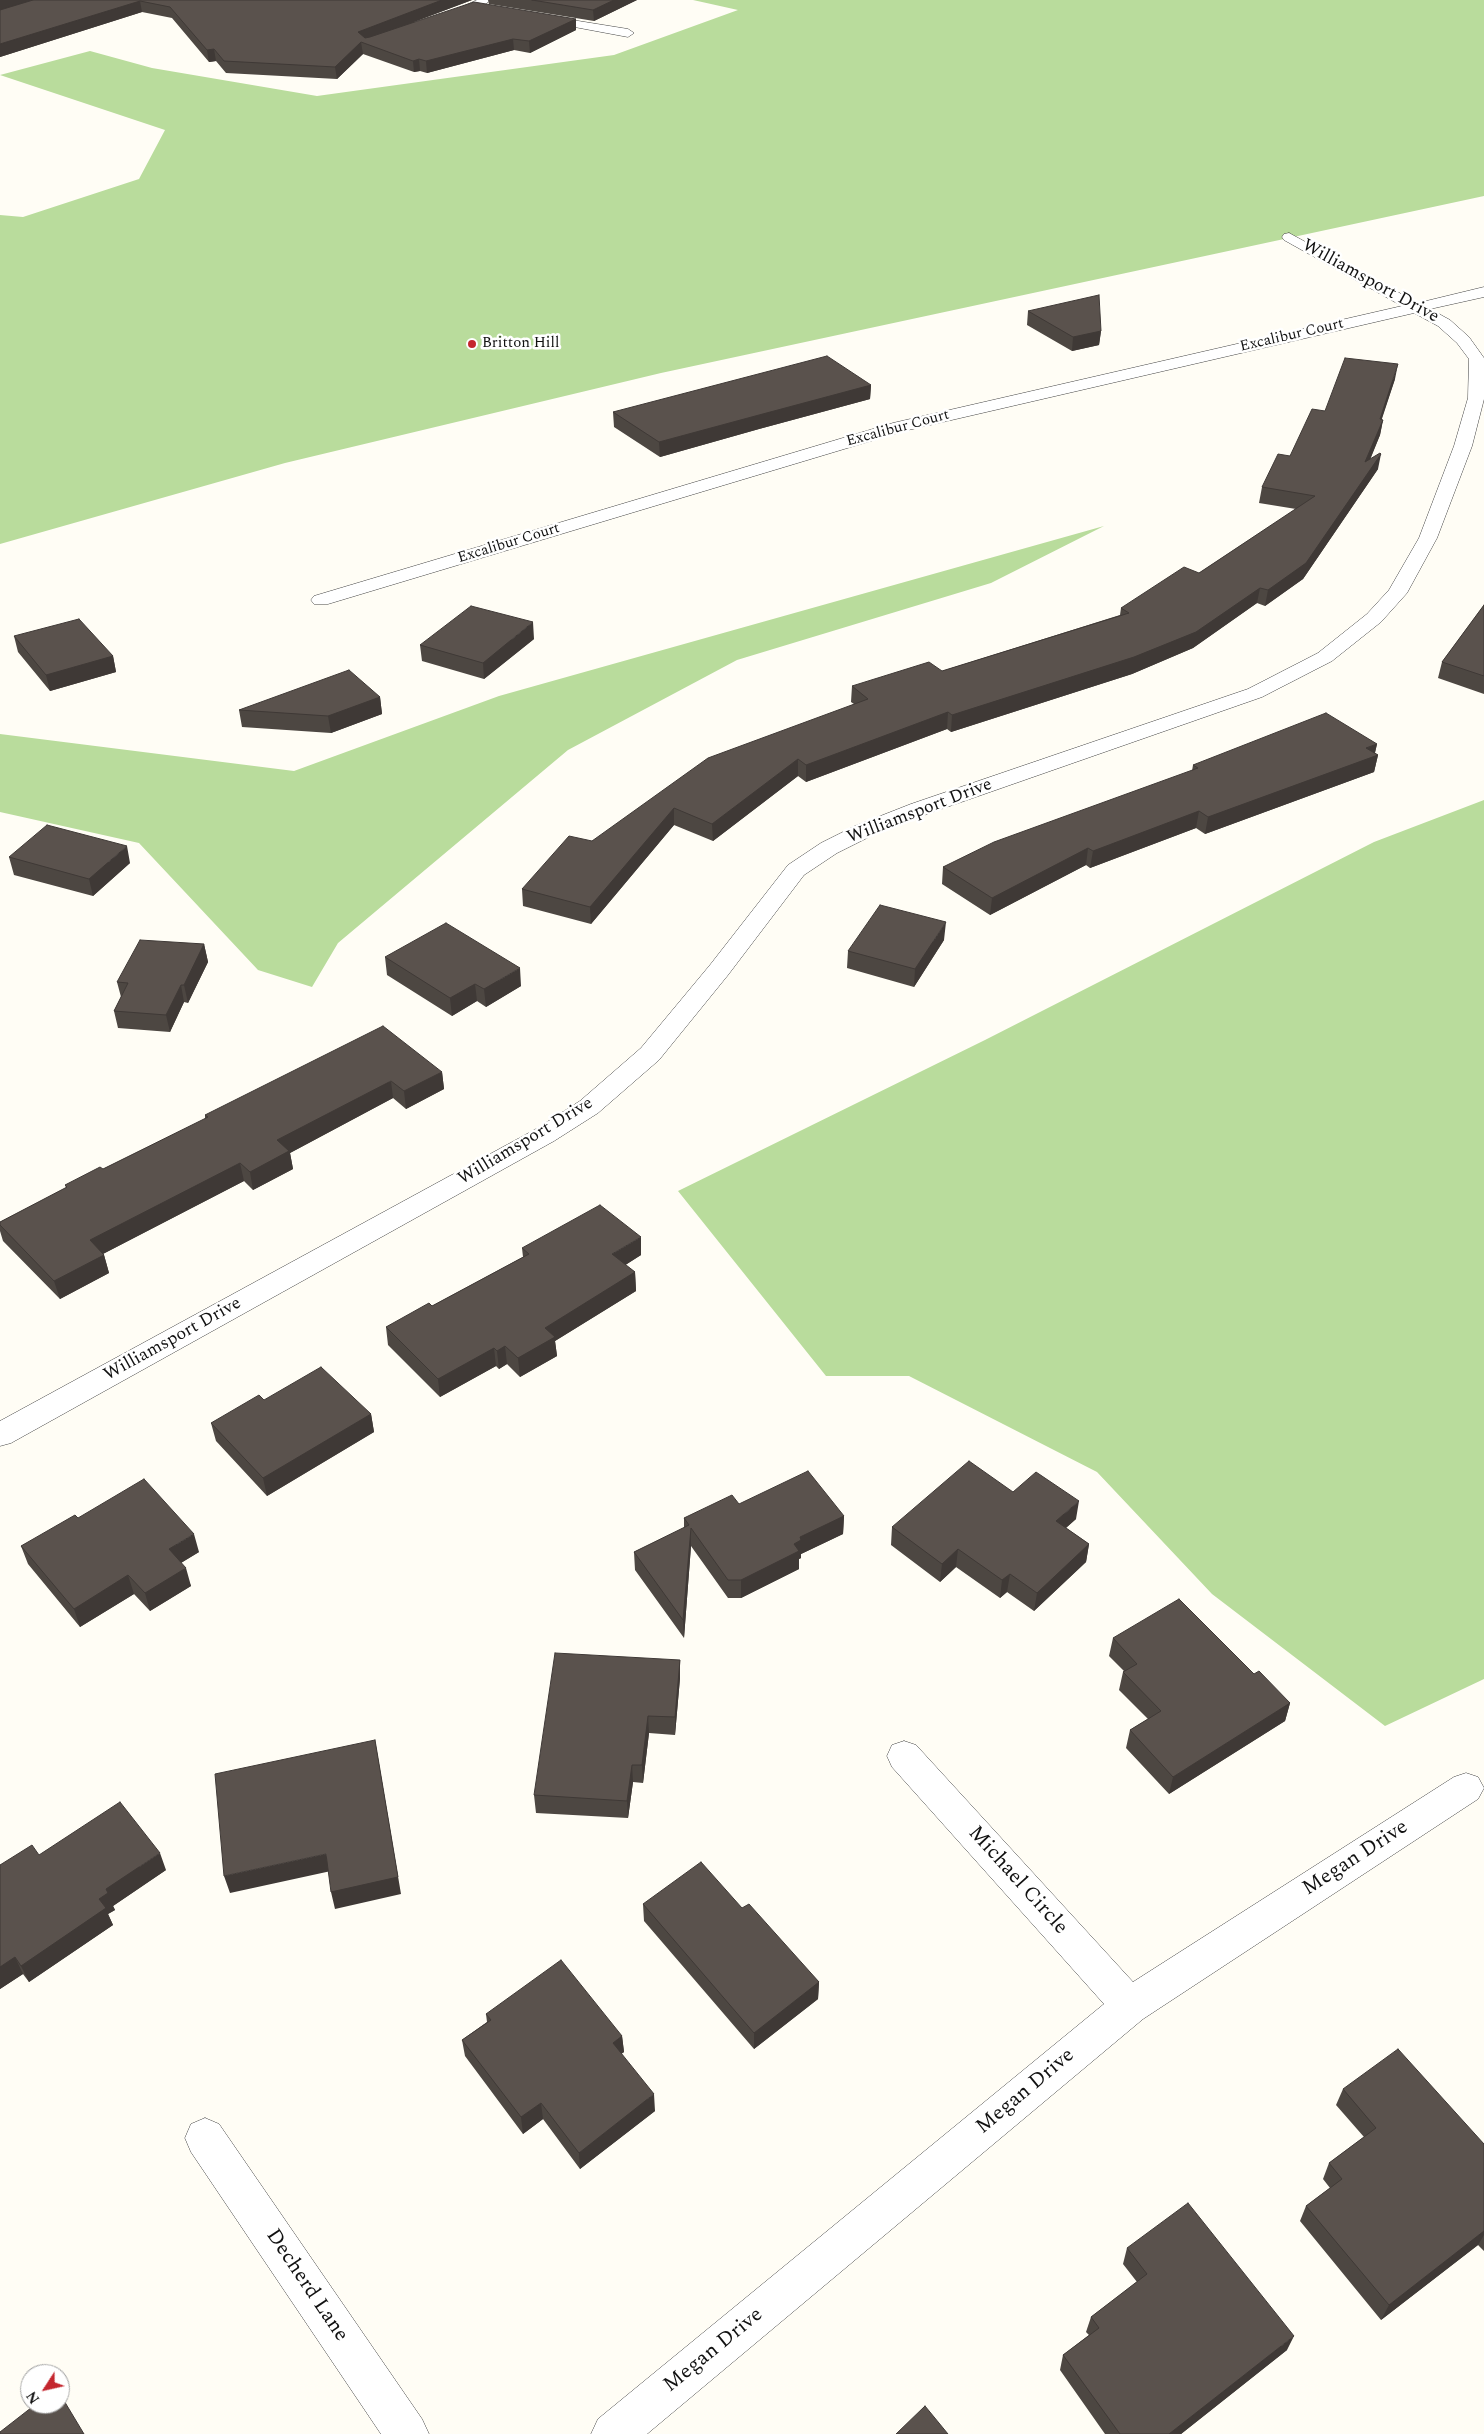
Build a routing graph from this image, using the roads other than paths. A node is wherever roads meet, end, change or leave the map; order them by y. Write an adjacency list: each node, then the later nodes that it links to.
1 (485, 0): 2 (street)
2 (474, 7): 3 (street); 5 (street)
3 (493, 10)
4 (532, 17): 6 (street)
5 (433, 22)
6 (628, 33)
7 (1289, 238): 9 (street, Williamsport Drive)
8 (1484, 292): 9 (street, Excalibur Court)
9 (1418, 307): 10 (street, Excalibur Court); 11 (street, Williamsport Drive)
10 (321, 600)
11 (0, 1435)
12 (904, 1756): 14 (street, Michael Circle)
13 (1466, 1788): 14 (street, Megan Drive)
14 (1130, 2006): 17 (street, Megan Drive)
15 (205, 2138): 16 (street, Decherd Lane)
16 (407, 2434)
17 (613, 2434)

